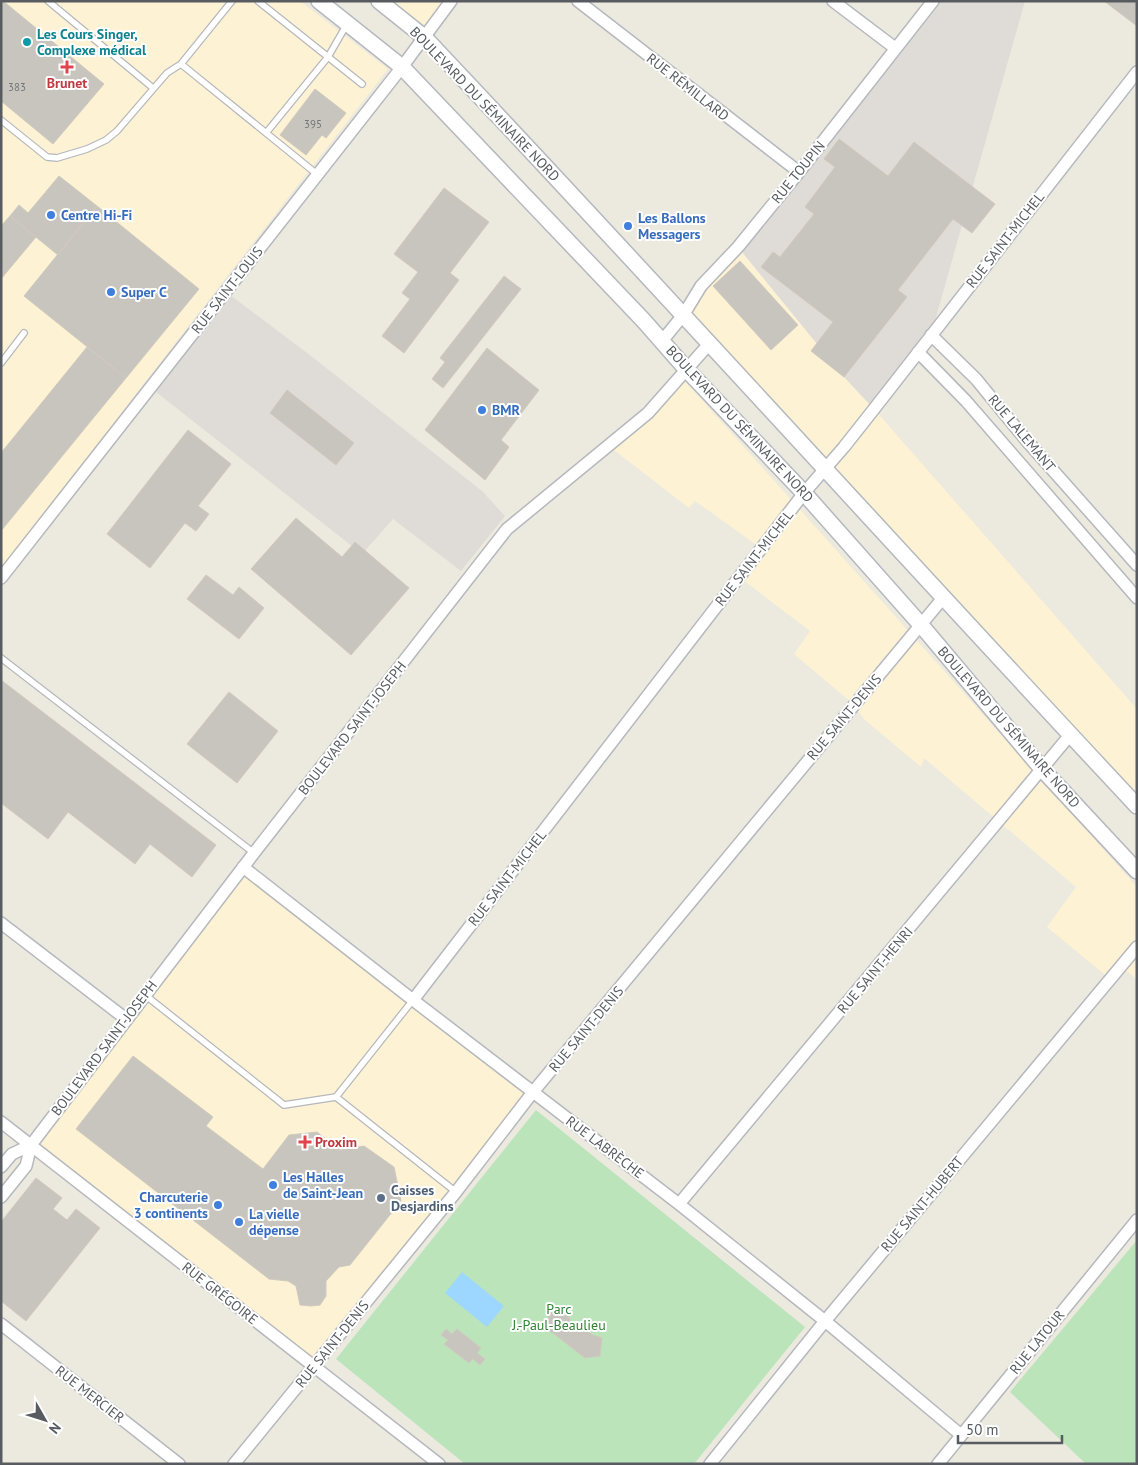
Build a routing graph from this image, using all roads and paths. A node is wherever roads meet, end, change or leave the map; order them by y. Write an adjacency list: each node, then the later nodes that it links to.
1 (48, 1): 18 (lane)
2 (232, 1): 14 (lane)
3 (258, 1): 13 (lane)
4 (319, 1): 10 (main road, BOULEVARD DU SÉMINAIRE NORD)
5 (379, 1): 11 (main road, BOULEVARD DU SÉMINAIRE NORD)
6 (452, 1): 11 (street, RUE SAINT-LOUIS)
7 (578, 1): 21 (street, RUE RÉMILLARD)
8 (833, 1): 12 (street)
9 (933, 1): 12 (street, RUE TOUPIN)
10 (347, 23): 13 (lane); 15 (main road, BOULEVARD DU SÉMINAIRE NORD)
11 (424, 36): 15 (street, RUE SAINT-LOUIS); 23 (main road, BOULEVARD DU SÉMINAIRE NORD)
12 (895, 48): 21 (street, RUE TOUPIN)
13 (328, 57): 17 (lane); 20 (lane)
14 (181, 64): 18 (lane); 20 (lane)
15 (402, 66): 22 (street, RUE SAINT-LOUIS); 26 (main road, BOULEVARD DU SÉMINAIRE NORD)
16 (1137, 72): 25 (street, RUE SAINT-MICHEL)
17 (362, 84)
18 (153, 88): 19 (lane)
19 (1, 120)
20 (266, 133): 22 (lane)
21 (799, 172): 23 (street, RUE TOUPIN)
22 (318, 175): 36 (street, RUE SAINT-LOUIS)
23 (684, 314): 26 (street, RUE TOUPIN); 27 (main road, BOULEVARD DU SÉMINAIRE NORD)
24 (24, 333): 29 (lane)
25 (931, 335): 28 (street, RUE SAINT-MICHEL); 33 (street, RUE LALEMANT)
26 (662, 341): 30 (main road, BOULEVARD DU SÉMINAIRE NORD)
27 (709, 344): 30 (street, BOULEVARD SAINT-JOSEPH); 31 (main road, BOULEVARD DU SÉMINAIRE NORD)
28 (918, 352): 31 (street, RUE SAINT-MICHEL); 34 (street, RUE LALEMANT)
29 (1, 363)
30 (687, 370): 32 (main road, BOULEVARD DU SÉMINAIRE NORD); 44 (street, BOULEVARD SAINT-JOSEPH)
31 (824, 469): 32 (street, RUE SAINT-MICHEL); 37 (main road, BOULEVARD DU SÉMINAIRE NORD)
32 (804, 492): 39 (main road, BOULEVARD DU SÉMINAIRE NORD); 50 (street, RUE SAINT-MICHEL)
33 (1110, 534): 34 (street); 35 (street, RUE LALEMANT)
34 (1093, 549): 38 (street, RUE LALEMANT)
35 (1137, 565)
36 (1, 578)
37 (943, 598): 39 (street, RUE SAINT-DENIS); 41 (main road, BOULEVARD DU SÉMINAIRE NORD)
38 (1137, 598)
39 (921, 625): 42 (main road, BOULEVARD DU SÉMINAIRE NORD); 52 (street, RUE SAINT-DENIS)
40 (1, 658): 44 (lane)
41 (1070, 735): 42 (street, RUE SAINT-HENRI); 43 (main road, BOULEVARD DU SÉMINAIRE NORD)
42 (1042, 769): 46 (main road, BOULEVARD DU SÉMINAIRE NORD); 59 (street, RUE SAINT-HENRI)
43 (1137, 806)
44 (254, 854): 45 (street, BOULEVARD SAINT-JOSEPH)
45 (243, 867): 49 (street, BOULEVARD SAINT-JOSEPH); 50 (street, RUE LABRÈCHE)
46 (1137, 871)
47 (1, 923): 51 (street)
48 (1137, 946): 61 (street, RUE SAINT-HUBERT)
49 (145, 995): 51 (street, BOULEVARD SAINT-JOSEPH); 53 (lane)
50 (413, 1000): 52 (street, RUE LABRÈCHE); 53 (lane)
51 (126, 1019): 55 (street, BOULEVARD SAINT-JOSEPH)
52 (533, 1092): 57 (street, RUE SAINT-DENIS); 59 (street, RUE LABRÈCHE)
53 (336, 1097): 57 (lane)
54 (1, 1122): 55 (street, RUE GRÉGOIRE)
55 (31, 1145): 56 (street, BOULEVARD SAINT-JOSEPH); 58 (street, BOULEVARD SAINT-JOSEPH); 63 (street, RUE GRÉGOIRE)
56 (1, 1167)
57 (456, 1192): 63 (street, RUE SAINT-DENIS)
58 (1, 1197)
59 (679, 1204): 61 (street, RUE LABRÈCHE)
60 (1137, 1220): 64 (street, RUE LATOUR)
61 (825, 1321): 64 (street, RUE LABRÈCHE); 68 (street, RUE SAINT-HUBERT)
62 (1, 1324): 65 (street, RUE MERCIER)
63 (314, 1366): 66 (street, RUE SAINT-DENIS); 67 (street, RUE GRÉGOIRE)
64 (961, 1435): 69 (street, RUE LATOUR)
65 (179, 1464)
66 (234, 1464)
67 (439, 1464)
68 (710, 1464)
69 (938, 1464)

